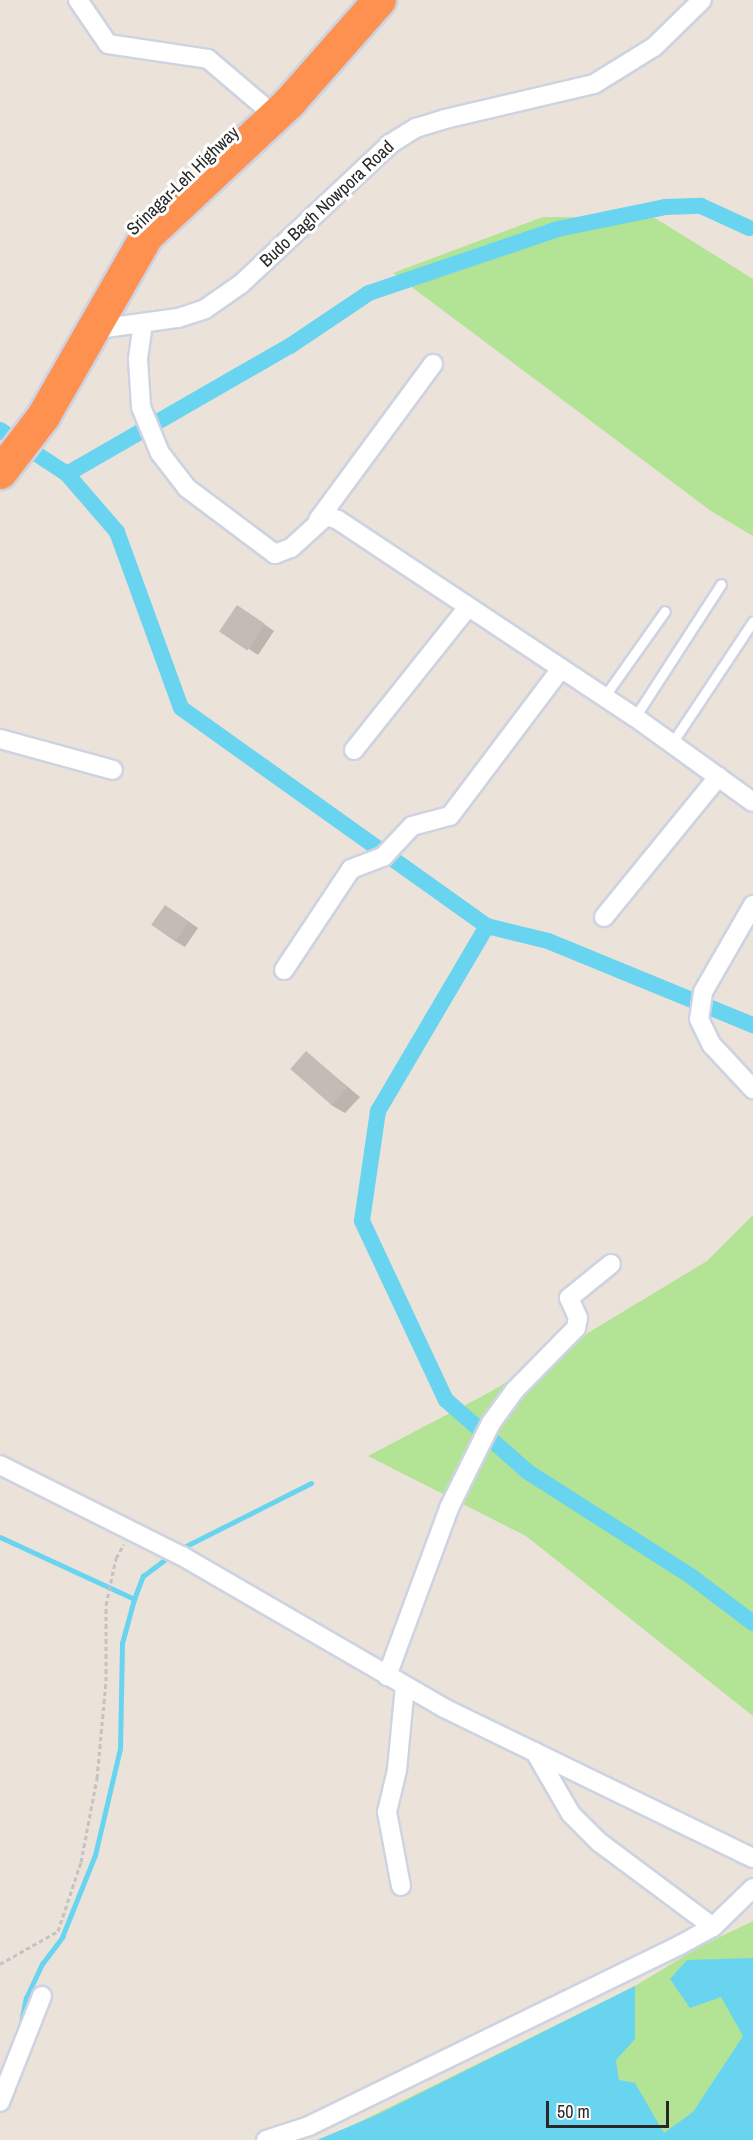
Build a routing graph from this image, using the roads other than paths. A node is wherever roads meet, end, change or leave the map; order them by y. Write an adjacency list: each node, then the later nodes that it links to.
1 (78, 0): 5 (street)
2 (356, 0): 5 (highway, Srinagar-Leh Highway)
3 (379, 0): 7 (highway)
4 (702, 0): 6 (street, Budo Bagh Nowpora Road)
5 (261, 105): 7 (highway, Srinagar-Leh Highway)
6 (143, 323): 7 (street, Budo Bagh Nowpora Road); 11 (street)
7 (80, 338): 9 (highway, Srinagar-Leh Highway); 10 (highway)
8 (433, 364): 11 (street)
9 (0, 443)
10 (0, 472)
11 (318, 520): 13 (street)
12 (721, 584): 18 (lane)
13 (468, 607): 16 (street); 21 (street)
14 (665, 611): 17 (lane)
15 (753, 621): 20 (lane)
16 (560, 670): 17 (street); 27 (street)
17 (604, 697): 18 (street)
18 (635, 717): 20 (street)
19 (0, 739): 22 (street)
20 (672, 743): 23 (street)
21 (354, 750)
22 (113, 770)
23 (718, 777): 24 (street); 26 (street)
24 (753, 802)
25 (753, 905): 28 (street)
26 (604, 917)
27 (284, 970)
28 (753, 1089)
29 (611, 1264): 31 (street)
30 (0, 1465): 31 (street)
31 (387, 1676): 32 (street)
32 (405, 1686): 33 (street); 35 (street)
33 (534, 1752): 34 (street); 37 (street)
34 (753, 1858)
35 (401, 1886)
36 (753, 1888): 37 (street)
37 (713, 1927): 40 (street)
38 (42, 1996): 39 (street)
39 (0, 2102)
40 (266, 2140)

